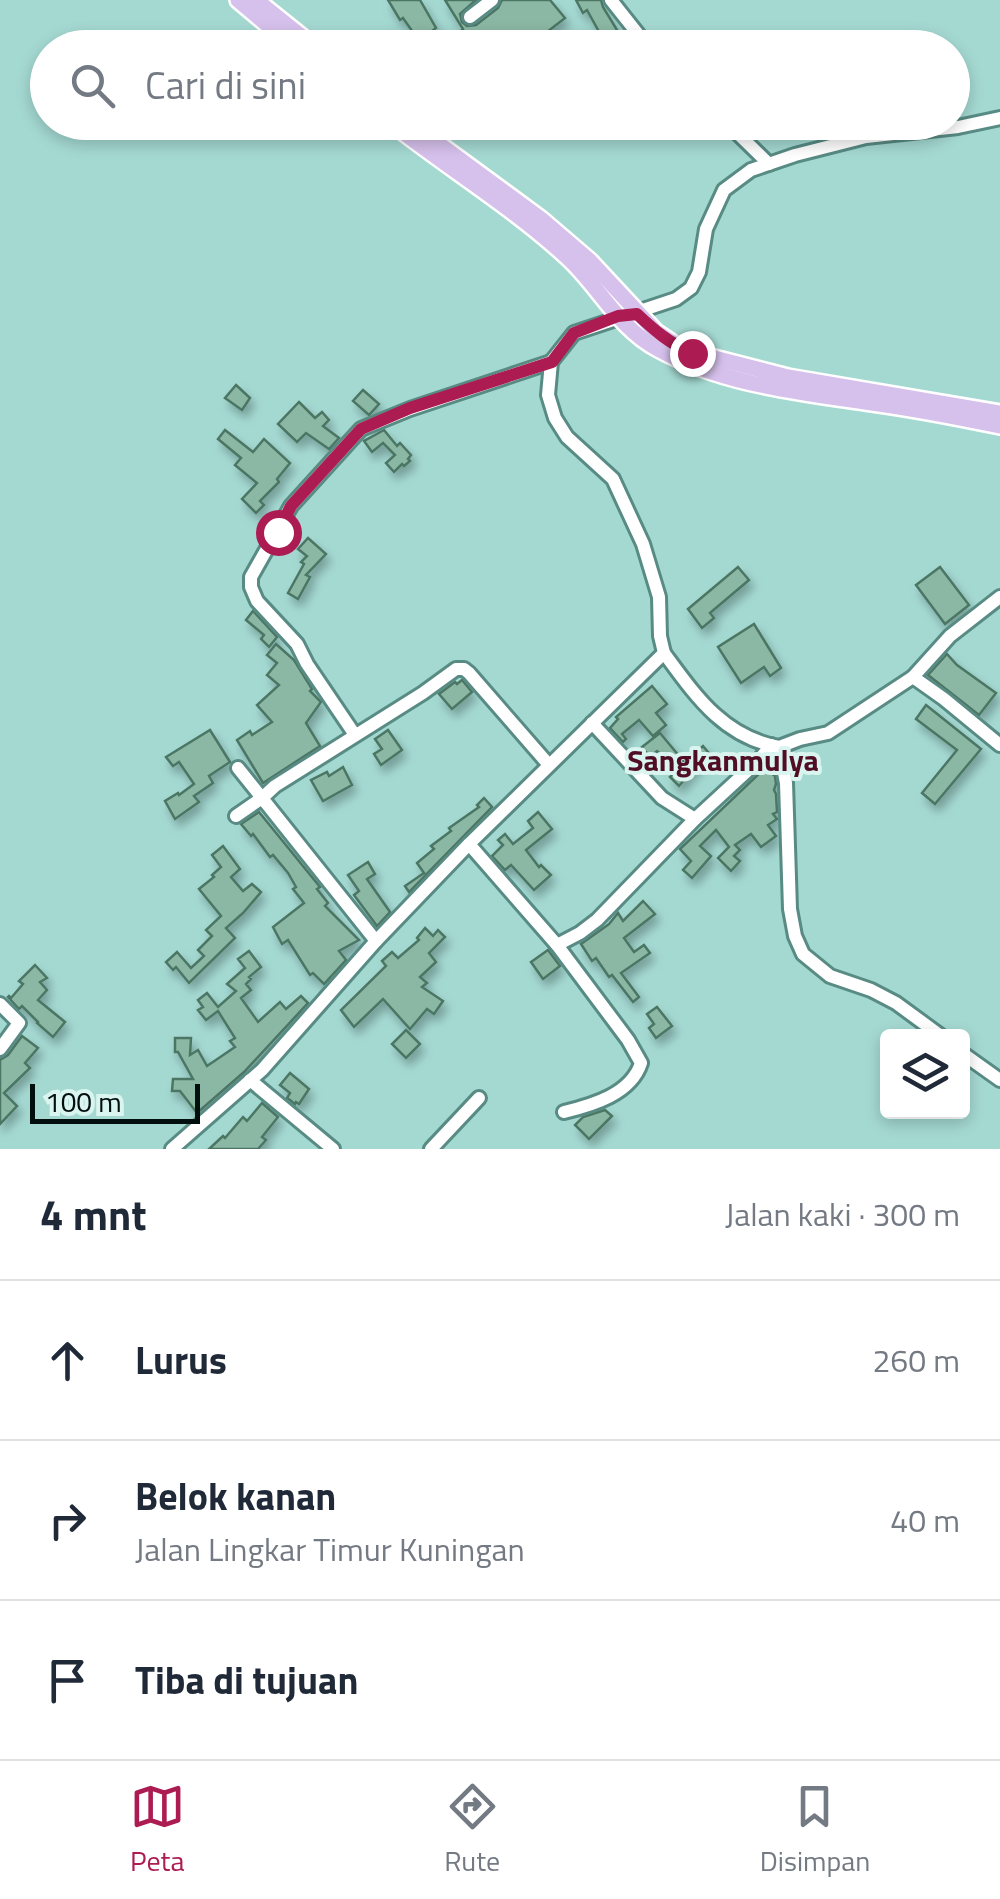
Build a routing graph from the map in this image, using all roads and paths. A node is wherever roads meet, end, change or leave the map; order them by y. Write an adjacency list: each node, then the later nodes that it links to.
1 (238, 0): 6 (main road)
2 (256, 0): 7 (main road)
3 (492, 0): 5 (street)
4 (611, 0): 8 (street)
5 (470, 17)
6 (273, 30)
7 (294, 30)
8 (635, 30)
9 (1000, 118): 10 (street)
10 (970, 125)
11 (414, 140): 17 (main road)
12 (433, 140): 16 (main road)
13 (744, 140): 15 (street)
14 (859, 140): 15 (street)
15 (769, 164): 16 (street)
16 (637, 314): 17 (street); 19 (main road)
17 (618, 316): 18 (street); 20 (main road)
18 (552, 362): 22 (street); 25 (street)
19 (1000, 413)
20 (1000, 426)
21 (1000, 597): 23 (street)
22 (664, 653): 24 (street); 27 (street)
23 (913, 677): 26 (street); 27 (street)
24 (592, 723): 28 (street); 32 (street)
25 (355, 735): 28 (street); 30 (street)
26 (1000, 745)
27 (775, 746): 32 (street); 37 (street)
28 (548, 765): 33 (street)
29 (238, 768): 30 (street)
30 (262, 798): 31 (street); 34 (street)
31 (236, 816)
32 (695, 819): 35 (street)
33 (470, 844): 34 (street); 35 (street)
34 (376, 941): 40 (street)
35 (557, 945): 43 (street)
36 (0, 1004): 38 (street)
37 (931, 1029)
38 (0, 1050)
39 (970, 1059): 41 (street)
40 (250, 1080): 44 (street); 45 (street)
41 (1000, 1080)
42 (479, 1098): 46 (street)
43 (564, 1112)
44 (172, 1149)
45 (333, 1149)
46 (430, 1149)

